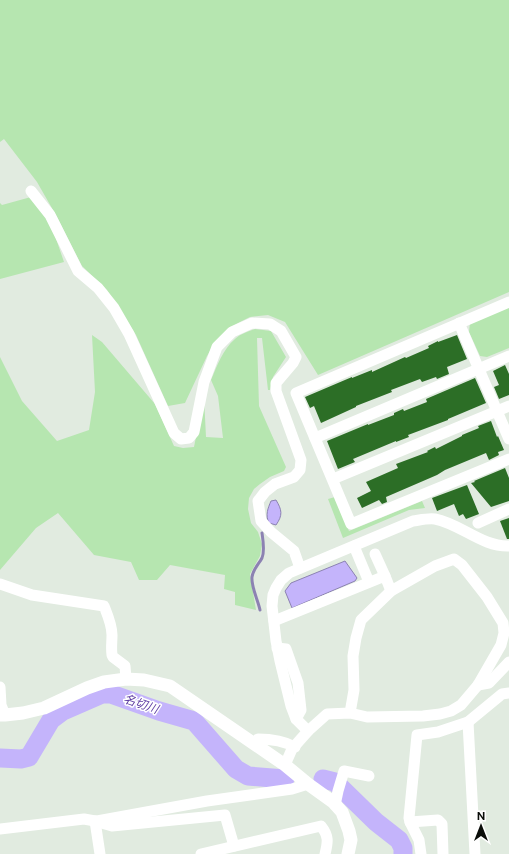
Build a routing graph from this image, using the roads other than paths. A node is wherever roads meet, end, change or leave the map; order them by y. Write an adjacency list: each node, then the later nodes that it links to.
1 (31, 191): 17 (street)
2 (509, 302): 3 (street)
3 (459, 323): 5 (street); 8 (street)
4 (509, 356): 5 (street)
5 (479, 369): 7 (street); 8 (street)
6 (509, 406): 7 (street)
7 (497, 412): 9 (street); 11 (street)
8 (315, 438): 11 (street)
9 (509, 440)
10 (509, 459): 11 (street)
11 (333, 480)
12 (509, 509): 13 (street)
13 (478, 523)
14 (354, 546): 15 (street); 17 (street); 19 (street)
15 (509, 546)
16 (375, 554): 18 (street)
17 (300, 568): 22 (street)
18 (385, 576): 19 (street); 21 (street)
19 (369, 582): 22 (street)
20 (0, 584): 24 (street)
21 (391, 591): 25 (street); 28 (street)
22 (274, 621): 31 (street)
23 (509, 662): 25 (street)
24 (126, 679): 29 (street); 34 (street)
25 (478, 685): 28 (street)
26 (0, 687): 29 (street)
27 (509, 692): 30 (street)
28 (350, 713): 31 (street)
29 (2, 715)
30 (468, 722): 39 (street); 48 (street)
31 (308, 731): 33 (street)
32 (258, 739): 33 (street)
33 (295, 747): 34 (street)
34 (285, 765): 36 (street)
35 (369, 776): 37 (street)
36 (308, 784): 37 (street); 38 (street)
37 (335, 805): 45 (street)
38 (95, 821): 40 (street); 41 (street); 42 (street)
39 (410, 822): 46 (street); 47 (street)
40 (0, 829)
41 (234, 846): 43 (street); 44 (street)
42 (100, 854)
43 (201, 854)
44 (325, 854)
45 (348, 854)
46 (421, 854)
47 (443, 854)
48 (475, 854)

